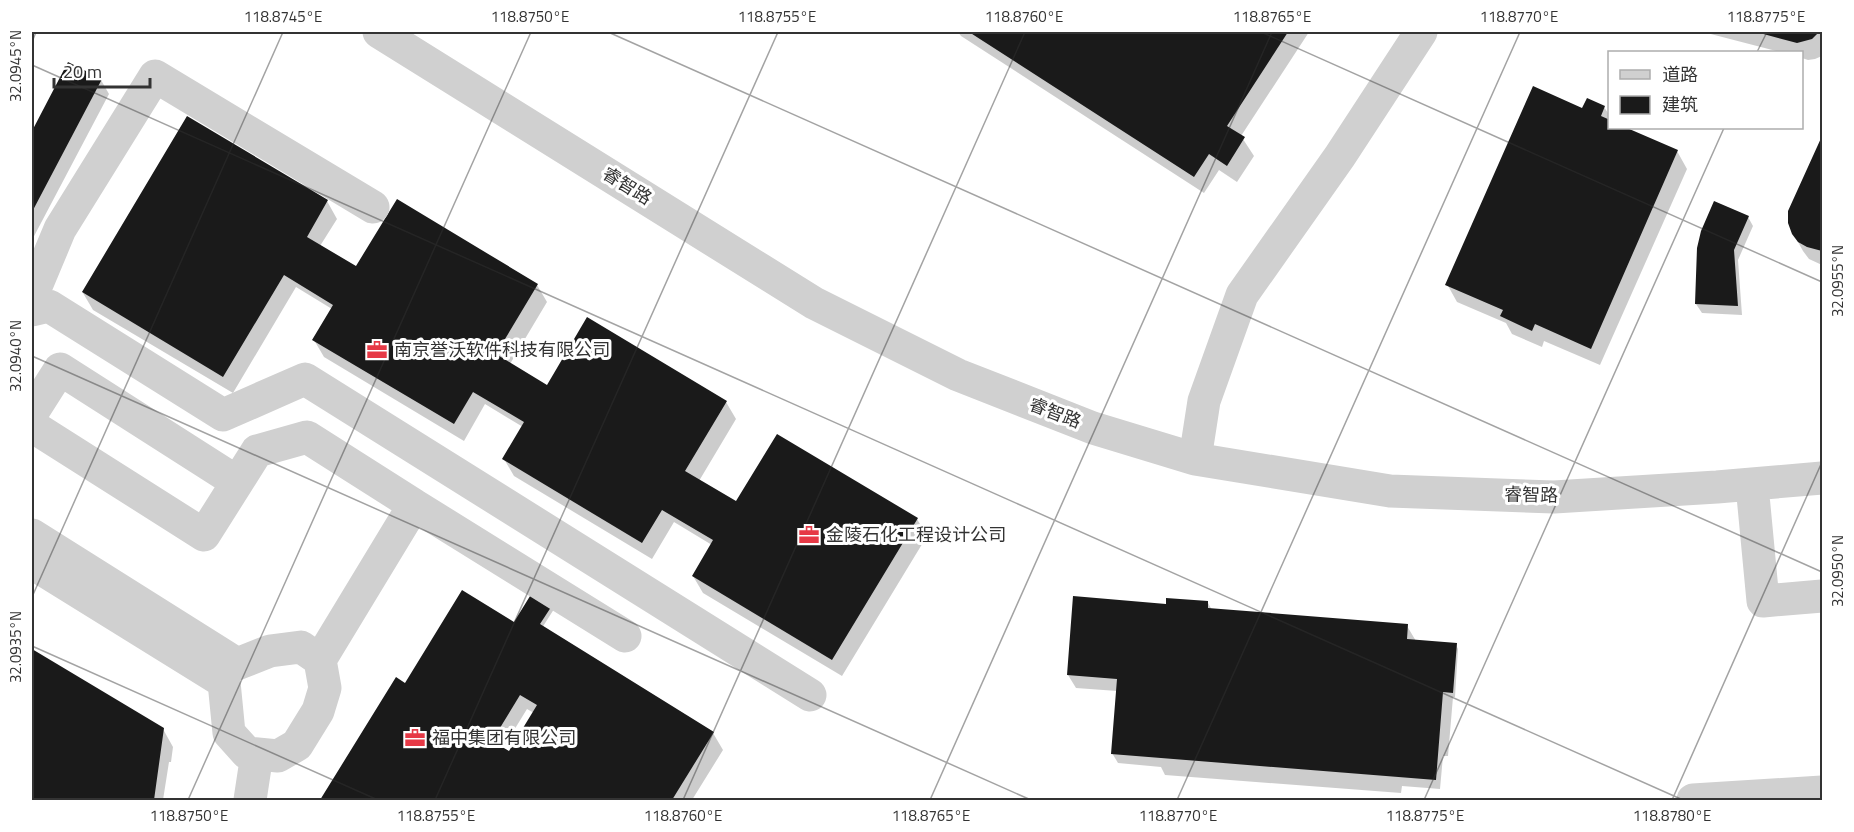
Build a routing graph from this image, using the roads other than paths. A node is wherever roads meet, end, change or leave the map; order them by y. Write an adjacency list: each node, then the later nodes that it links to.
1 (379, 32): 8 (street, 睿智路)
2 (1421, 32): 8 (street)
3 (373, 207): 4 (street)
4 (32, 296)
5 (32, 310): 18 (street)
6 (32, 413): 10 (street)
7 (32, 426): 10 (street)
8 (1195, 459): 11 (street, 睿智路)
9 (1822, 478): 11 (street, 睿智路)
10 (237, 482): 12 (street)
11 (1752, 485): 15 (street)
12 (414, 505): 16 (street); 17 (street)
13 (32, 535): 17 (street)
14 (32, 563): 19 (street)
15 (1822, 596)
16 (625, 636)
17 (320, 660): 19 (street)
18 (810, 695)
19 (257, 754): 21 (street)
20 (1822, 792): 22 (street)
21 (251, 799)
22 (1693, 801)

